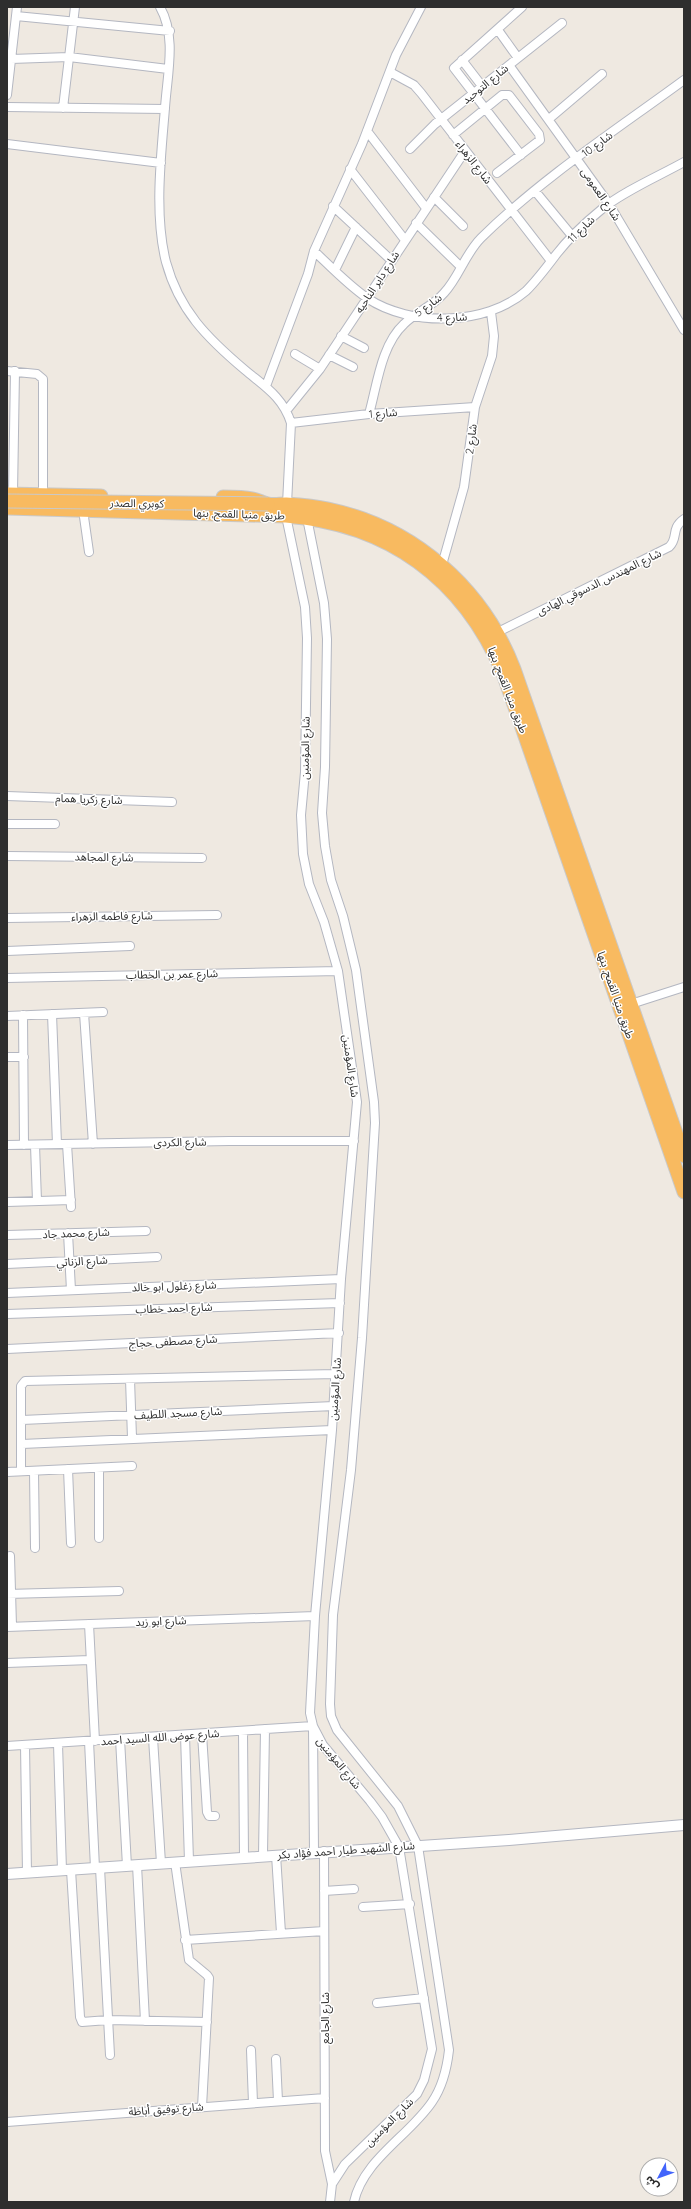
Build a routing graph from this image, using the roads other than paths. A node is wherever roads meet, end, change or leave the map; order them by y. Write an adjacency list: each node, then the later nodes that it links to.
1 (17, 7): 6 (street)
2 (75, 7): 7 (street)
3 (160, 7): 10 (street)
4 (421, 7): 17 (street)
5 (522, 7): 9 (street)
6 (16, 16): 7 (street); 13 (street)
7 (74, 22): 10 (street); 11 (street)
8 (562, 23): 12 (street, شارع التوحيد)
9 (498, 30): 12 (street); 14 (street)
10 (170, 31): 16 (street)
11 (69, 57): 13 (street); 16 (street); 24 (street)
12 (518, 58): 15 (street, شارع التوحيد)
13 (11, 59): 22 (street)
14 (462, 60): 20 (street); 21 (street)
15 (509, 65): 20 (street, شارع التوحيد); 28 (street, شارع العمومى)
16 (168, 69): 26 (street)
17 (390, 72): 27 (street, شارع الزهراء); 29 (street)
18 (602, 74): 28 (street)
19 (684, 80): 35 (street, شارع 10)
20 (482, 86): 21 (street, شارع التوحيد)
21 (474, 93): 25 (street); 27 (street, شارع التوحيد)
22 (7, 95)
23 (7, 107): 24 (street)
24 (63, 108): 26 (street)
25 (485, 108): 30 (street); 34 (street); 34 (street)
26 (165, 109): 37 (street)
27 (441, 119): 30 (street, شارع الزهراء); 32 (street, شارع التوحيد)
28 (548, 119): 35 (street, شارع العمومى)
29 (366, 131): 38 (street); 44 (street)
30 (453, 135): 33 (street, شارع الزهراء)
31 (7, 144): 37 (street)
32 (410, 149)
33 (465, 151): 41 (street, شارع داير الناحيه); 45 (street, شارع الزهراء)
34 (521, 155): 39 (street)
35 (577, 159): 40 (street, شارع 10); 42 (street, شارع العمومى)
36 (684, 162): 42 (street, شارع 11)
37 (161, 163): 67 (street)
38 (350, 169): 43 (street); 50 (street)
39 (497, 173)
40 (535, 191): 45 (street, شارع 10); 49 (street)
41 (434, 197): 44 (street, شارع داير الناحيه); 47 (street)
42 (609, 204): 49 (street, شارع 11); 59 (street, شارع العمومى)
43 (333, 206): 48 (street); 51 (street)
44 (426, 208): 46 (street, شارع داير الناحيه)
45 (512, 210): 53 (street, شارع الزهراء); 54 (street, شارع 5)
46 (416, 222): 50 (street, شارع داير الناحيه); 54 (street)
47 (463, 226)
48 (356, 227): 52 (street); 55 (street)
49 (573, 237): 53 (street, شارع 11)
50 (405, 240): 52 (street, شارع داير الناحيه)
51 (314, 251): 55 (street, شارع 4); 67 (street)
52 (391, 260): 56 (street, شارع داير الناحيه)
53 (551, 261): 57 (street, شارع 11)
54 (460, 266): 58 (street, شارع 5)
55 (335, 270): 56 (street, شارع 4)
56 (367, 297): 58 (street, شارع 4); 60 (street, شارع داير الناحيه)
57 (491, 312): 58 (street, شارع 4); 68 (street, شارع 2)
58 (412, 317): 70 (street, شارع 5)
59 (684, 330)
60 (341, 336): 61 (street); 63 (street, شارع داير الناحيه)
61 (364, 348)
62 (295, 354): 65 (street)
63 (329, 355): 64 (street); 65 (street, شارع داير الناحيه)
64 (353, 367)
65 (320, 369): 69 (street, شارع داير الناحيه)
66 (11, 371): 72 (street); 73 (street)
67 (266, 386): 69 (street)
68 (475, 407): 70 (street, شارع 1); 81 (street, شارع 2)
69 (286, 411): 71 (street)
70 (369, 414): 71 (street, شارع 1)
71 (291, 423): 76 (street, شارع المؤمنين)
72 (43, 495): 73 (highway, طريق منيا القمح, بنها); 74 (highway, طريق منيا القمح, بنها)
73 (9, 502): 74 (highway, كوبري الصدر, bridge); 75 (highway, طريق منيا القمح, بنها); 77 (highway, كوبري الصدر)
74 (268, 504): 76 (highway, طريق منيا القمح, بنها)
75 (83, 510): 77 (highway, طريق منيا القمح, بنها); 80 (street)
76 (286, 510): 77 (highway, طريق منيا القمح, بنها); 78 (highway, طريق منيا القمح, بنها); 81 (highway, طريق منيا القمح, بنها); 94 (street, شارع المؤمنين)
77 (189, 512)
78 (307, 518): 83 (highway, طريق منيا القمح, بنها); 168 (street, شارع المؤمنين)
79 (684, 519): 82 (street, شارع المهندس الدسوقي الهادى)
80 (89, 552)
81 (442, 565): 82 (highway, طريق منيا القمح, بنها)
82 (498, 632): 83 (highway, طريق منيا القمح, بنها)
83 (547, 780): 97 (highway, طريق منيا القمح, بنها); 114 (highway, طريق منيا القمح, بنها)
84 (7, 796): 85 (street, شارع زكريا همام)
85 (172, 802)
86 (7, 824): 87 (street)
87 (55, 824)
88 (7, 856): 89 (street, شارع المجاهد)
89 (202, 858)
90 (217, 915): 91 (street, شارع فاطمه الزهراء)
91 (7, 918)
92 (130, 946): 93 (street)
93 (7, 951)
94 (338, 971): 95 (street, شارع عمر بن الخطاب); 106 (street, شارع المؤمنين)
95 (7, 978)
96 (684, 987): 97 (street)
97 (632, 1004): 105 (highway, طريق منيا القمح, بنها)
98 (103, 1012): 99 (street)
99 (84, 1013): 100 (street); 109 (street)
100 (52, 1014): 101 (street); 107 (street)
101 (23, 1015): 102 (street); 104 (street)
102 (7, 1016)
103 (7, 1057): 104 (street)
104 (24, 1057): 110 (street)
105 (679, 1128): 113 (highway, طريق منيا القمح, بنها)
106 (354, 1141): 109 (street, شارع الكردى); 123 (street, شارع المؤمنين)
107 (57, 1144): 108 (street, شارع الكردى); 111 (street, شارع الكردى)
108 (67, 1144): 109 (street, شارع الكردى); 115 (street)
109 (93, 1144)
110 (24, 1145): 111 (street, شارع الكردى); 112 (street, شارع الكردى)
111 (35, 1145): 115 (street)
112 (7, 1146)
113 (684, 1156)
114 (684, 1192)
115 (37, 1201): 116 (street)
116 (7, 1202)
117 (146, 1231): 118 (street, شارع محمد جاد)
118 (68, 1233): 119 (street, شارع محمد جاد); 121 (street)
119 (7, 1235)
120 (158, 1257): 121 (street, شارع الزناتي)
121 (69, 1261): 122 (street, شارع الزناتي); 124 (street)
122 (7, 1264)
123 (341, 1279): 124 (street, شارع زغلول ابو خالد); 126 (street, شارع المؤمنين)
124 (71, 1290): 125 (street, شارع زغلول ابو خالد)
125 (7, 1293)
126 (340, 1303): 127 (street, شارع احمد خطاب); 128 (street, شارع المؤمنين)
127 (7, 1314)
128 (339, 1333): 129 (street, شارع مصطفى حجاج); 130 (street, شارع المؤمنين)
129 (7, 1349)
130 (336, 1374): 131 (street); 132 (street, شارع المؤمنين)
131 (130, 1379): 133 (street); 134 (street)
132 (334, 1406): 133 (street, شارع مسجد اللطيف); 135 (street, شارع المؤمنين)
133 (131, 1416): 134 (street, شارع مسجد اللطيف); 136 (street)
134 (22, 1420): 137 (street)
135 (332, 1430): 136 (street); 150 (street, شارع المؤمنين)
136 (132, 1438): 137 (street)
137 (22, 1444): 141 (street)
138 (132, 1466): 139 (street)
139 (99, 1468): 140 (street); 144 (street)
140 (68, 1469): 142 (street); 145 (street)
141 (21, 1471): 142 (street); 143 (street)
142 (34, 1471): 146 (street)
143 (7, 1472)
144 (99, 1538)
145 (71, 1543)
146 (35, 1548)
147 (10, 1556): 149 (street)
148 (119, 1591): 149 (street)
149 (9, 1594): 152 (street)
150 (315, 1616): 151 (street, شارع ابو زيد); 155 (street, شارع المؤمنين)
151 (89, 1624): 152 (street, شارع ابو زيد); 153 (street)
152 (10, 1627)
153 (90, 1660): 154 (street); 162 (street)
154 (7, 1663)
155 (313, 1726): 156 (street, شارع عوض الله السيد احمد); 169 (street, شارع المؤمنين); 170 (street, شارع الجامع)
156 (264, 1729): 157 (street, شارع عوض الله السيد احمد); 172 (street)
157 (243, 1731): 158 (street, شارع عوض الله السيد احمد); 173 (street)
158 (202, 1734): 159 (street, شارع عوض الله السيد احمد); 166 (street)
159 (185, 1735): 160 (street, شارع عوض الله السيد احمد); 174 (street)
160 (153, 1738): 161 (street, شارع عوض الله السيد احمد); 176 (street)
161 (120, 1739): 162 (street, شارع عوض الله السيد احمد); 177 (street)
162 (92, 1741): 163 (street, شارع عوض الله السيد احمد); 178 (street)
163 (58, 1744): 164 (street, شارع عوض الله السيد احمد); 179 (street)
164 (26, 1745): 165 (street, شارع عوض الله السيد احمد); 180 (street)
165 (7, 1746)
166 (215, 1816)
167 (684, 1825): 168 (street, شارع الشهيد طيار احمد فؤاد بكر)
168 (418, 1846): 169 (street, شارع الشهيد طيار احمد فؤاد بكر); 204 (street, شارع المؤمنين)
169 (399, 1847): 170 (street, شارع الشهيد طيار احمد فؤاد بكر); 184 (street, شارع المؤمنين)
170 (319, 1851): 171 (street, شارع الشهيد طيار احمد فؤاد بكر); 183 (street, شارع الجامع)
171 (276, 1854): 172 (street, شارع الشهيد طيار احمد فؤاد بكر); 187 (street)
172 (263, 1856): 173 (street, شارع الشهيد طيار احمد فؤاد بكر)
173 (244, 1857): 174 (street, شارع الشهيد طيار احمد فؤاد بكر)
174 (189, 1861): 175 (street, شارع الشهيد طيار احمد فؤاد بكر)
175 (175, 1862): 176 (street, شارع الشهيد طيار احمد فؤاد بكر); 188 (street)
176 (161, 1863): 177 (street, شارع الشهيد طيار احمد فؤاد بكر)
177 (132, 1865): 178 (street, شارع الشهيد طيار احمد فؤاد بكر); 192 (street)
178 (98, 1868): 179 (street, شارع الشهيد طيار احمد فؤاد بكر); 191 (street)
179 (67, 1870): 180 (street, شارع الشهيد طيار احمد فؤاد بكر); 191 (street)
180 (27, 1873): 181 (street, شارع الشهيد طيار احمد فؤاد بكر)
181 (7, 1874)
182 (354, 1889): 183 (street)
183 (324, 1890): 186 (street, شارع الجامع)
184 (410, 1904): 185 (street); 189 (street, شارع المؤمنين)
185 (362, 1907)
186 (324, 1930): 187 (street); 197 (street, شارع الجامع)
187 (280, 1933): 188 (street)
188 (185, 1940): 193 (street)
189 (424, 1998): 190 (street); 202 (street, شارع المؤمنين)
190 (377, 2003)
191 (108, 2020): 192 (street); 195 (street)
192 (146, 2021): 193 (street)
193 (207, 2022): 200 (street)
194 (251, 2050): 199 (street)
195 (110, 2055)
196 (276, 2059): 198 (street)
197 (325, 2098): 198 (street, شارع توفيق أباظة); 202 (street, شارع الجامع)
198 (278, 2101): 199 (street, شارع توفيق أباظة)
199 (253, 2103): 200 (street, شارع توفيق أباظة)
200 (202, 2107): 201 (street, شارع توفيق أباظة)
201 (7, 2122)
202 (332, 2184): 203 (street, شارع المؤمنين)
203 (330, 2202)
204 (354, 2202)

